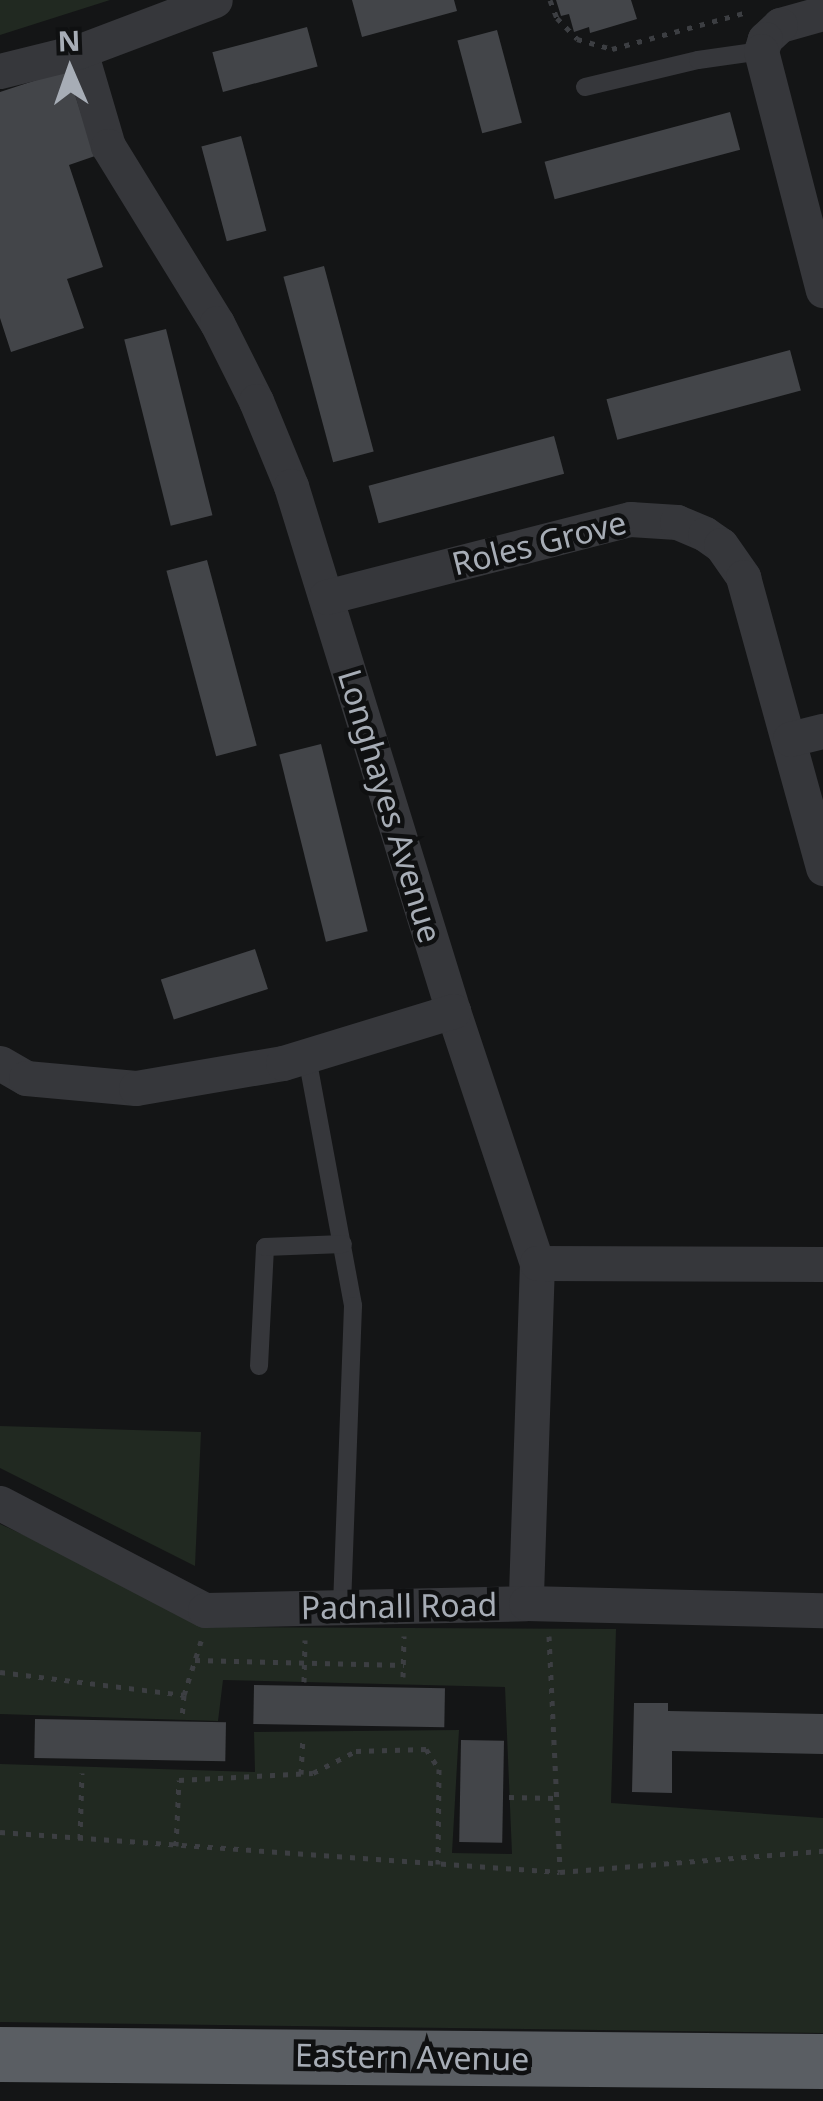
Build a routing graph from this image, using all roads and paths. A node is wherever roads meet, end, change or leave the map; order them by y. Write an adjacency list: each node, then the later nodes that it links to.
1 (215, 0): 5 (street)
2 (550, 0): 3 (path)
3 (756, 10)
4 (823, 13): 6 (street)
5 (80, 51): 7 (street); 10 (street, Longhayes Avenue)
6 (761, 51): 8 (lane); 9 (street)
7 (0, 71)
8 (584, 86)
9 (823, 290)
10 (326, 598): 11 (street, Roles Grove); 13 (street, Longhayes Avenue)
11 (806, 735): 12 (street, Roles Grove)
12 (823, 868)
13 (453, 1011): 14 (street); 17 (street, Longhayes Avenue)
14 (307, 1058): 15 (street); 16 (lane)
15 (0, 1063)
16 (343, 1244): 19 (lane); 23 (lane)
17 (537, 1263): 18 (street); 21 (street, Longhayes Avenue)
18 (823, 1264)
19 (259, 1366)
20 (0, 1504): 25 (street, Padnall Road)
21 (537, 1604): 22 (street, Padnall Road); 26 (street, Padnall Road); 39 (path)
22 (405, 1606): 23 (street, Padnall Road); 29 (path)
23 (342, 1607): 24 (street, Padnall Road)
24 (306, 1608): 25 (street, Padnall Road); 28 (path)
25 (212, 1609): 27 (path)
26 (823, 1610)
27 (195, 1660): 28 (path); 33 (path)
28 (304, 1662): 29 (path); 32 (path)
29 (404, 1665): 31 (path)
30 (0, 1672): 33 (path)
31 (403, 1678)
32 (304, 1682)
33 (184, 1695): 34 (path)
34 (182, 1717)
35 (303, 1737): 37 (path)
36 (82, 1773): 41 (path)
37 (301, 1774): 42 (path); 44 (path)
38 (508, 1797): 39 (path)
39 (556, 1798): 45 (path)
40 (0, 1832): 41 (path)
41 (80, 1839): 42 (path)
42 (176, 1846): 44 (path)
43 (823, 1850): 45 (path)
44 (438, 1864): 45 (path)
45 (560, 1872)
46 (0, 2054): 47 (highway, Eastern Avenue)
47 (823, 2061)

